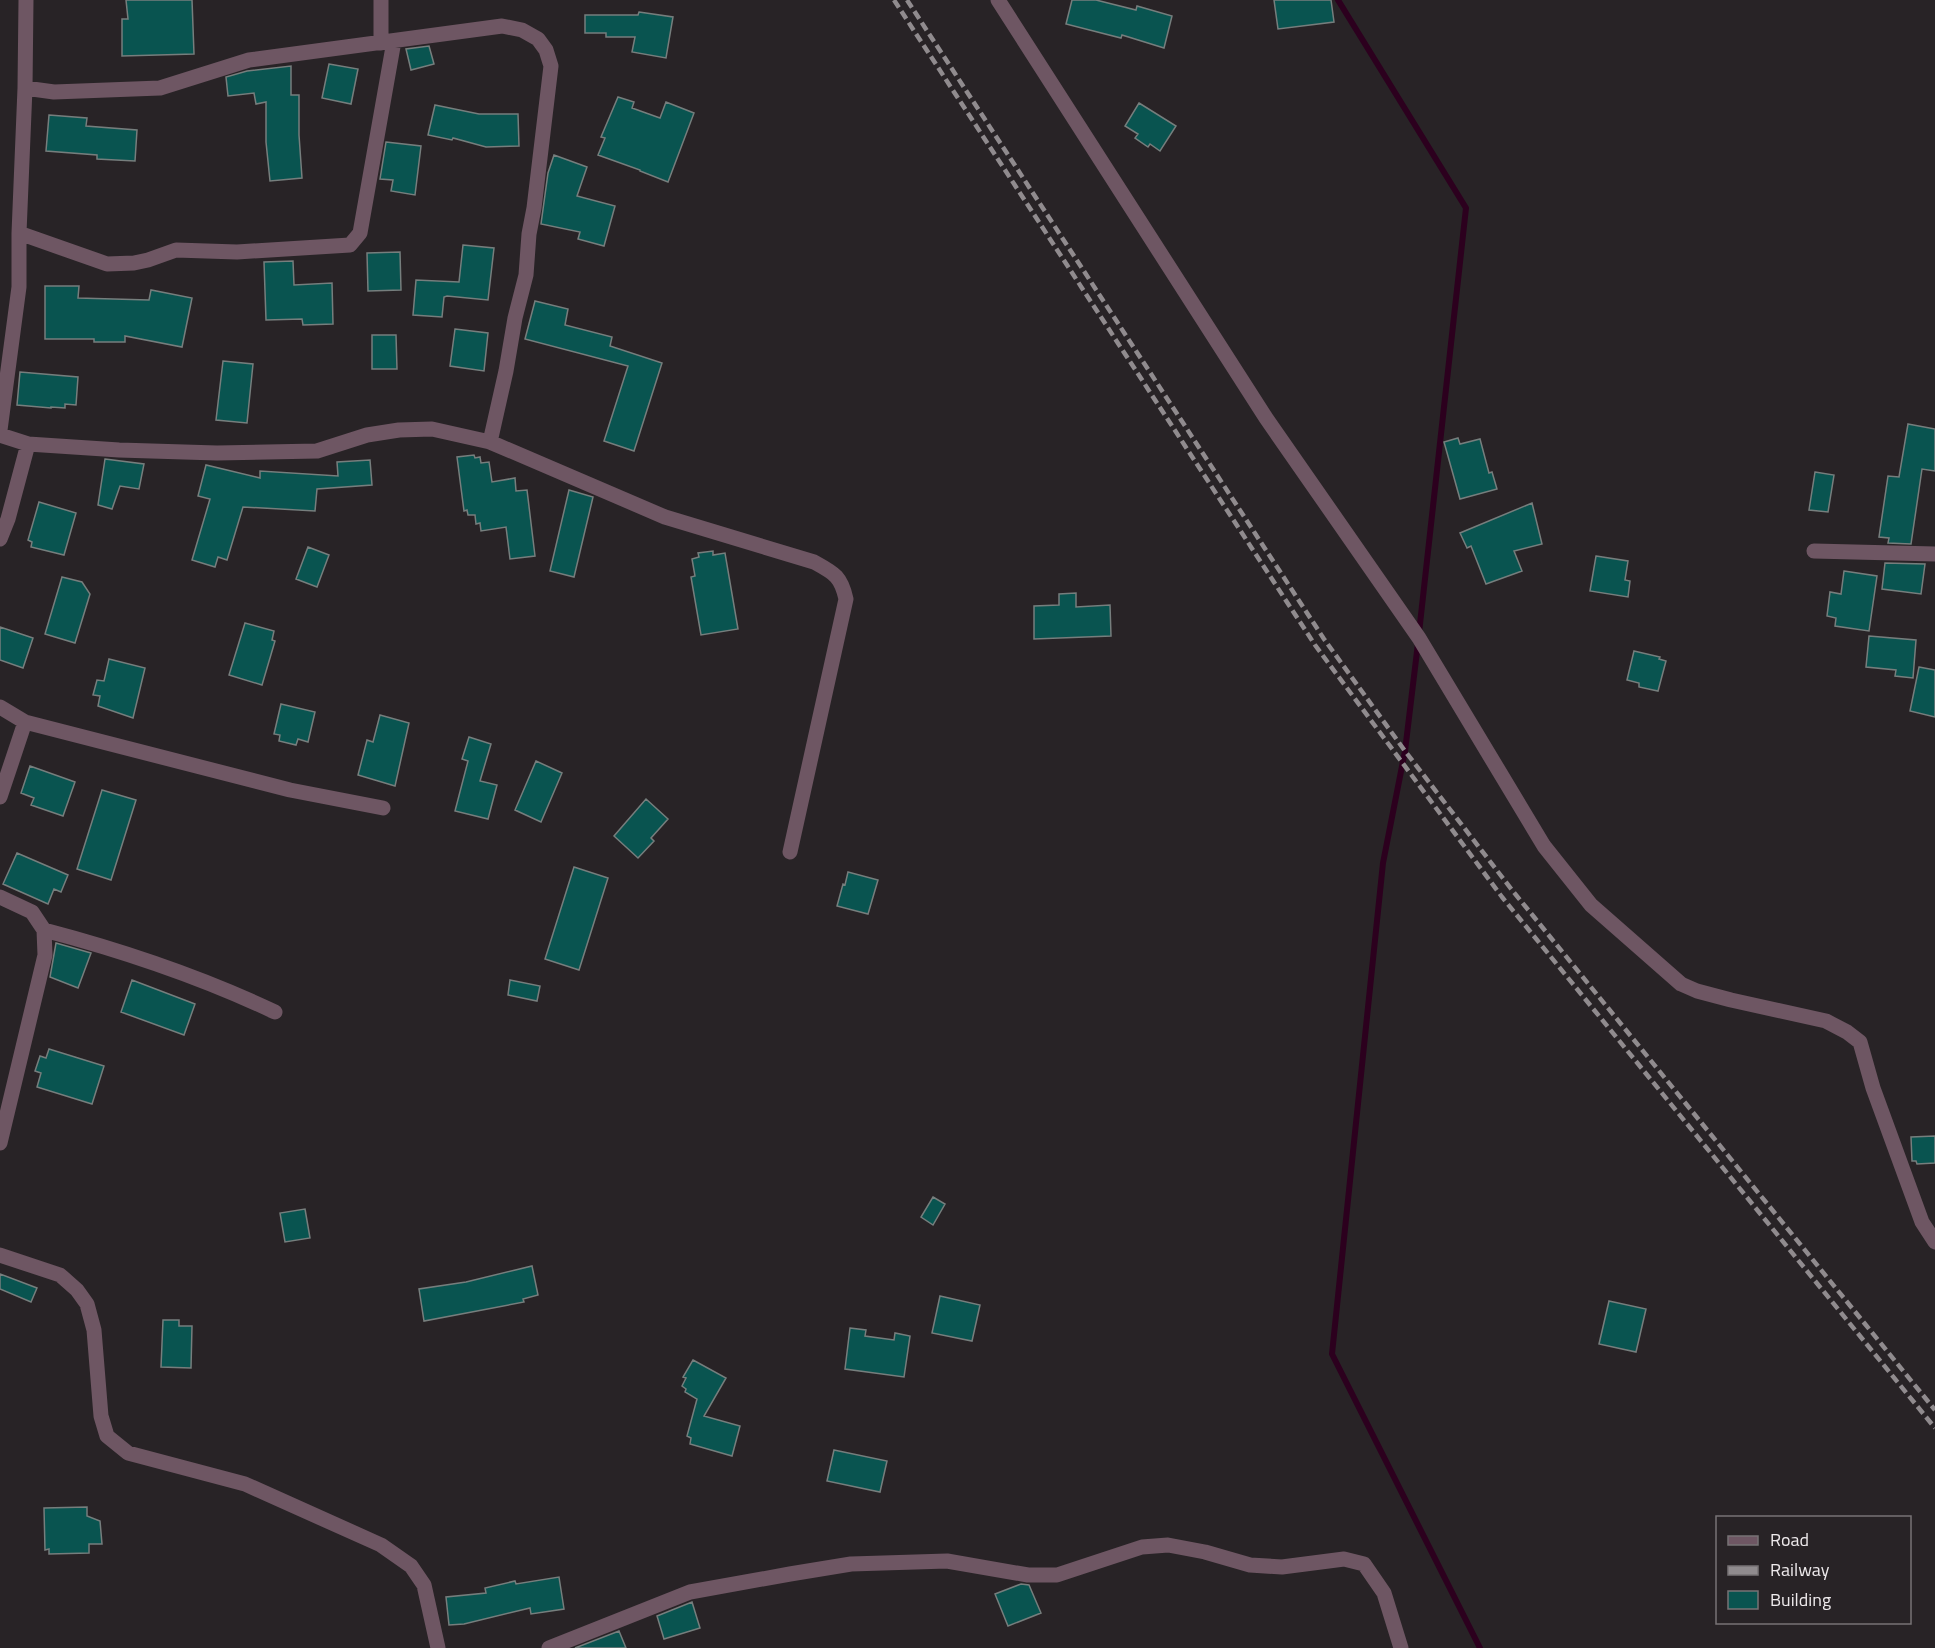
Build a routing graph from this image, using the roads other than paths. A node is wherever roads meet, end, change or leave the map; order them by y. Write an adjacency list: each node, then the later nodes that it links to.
1 (26, 0): 5 (street)
2 (381, 0): 4 (street)
3 (998, 0): 23 (street)
4 (387, 42): 5 (street); 6 (street); 9 (street)
5 (25, 88): 6 (street)
6 (19, 233): 7 (street)
7 (0, 430)
8 (0, 435): 10 (street)
9 (490, 442): 10 (street); 18 (street)
10 (28, 444): 11 (street)
11 (0, 538)
12 (1815, 550): 13 (street)
13 (1935, 554)
14 (0, 706): 15 (street)
15 (25, 722): 16 (street); 17 (street)
16 (0, 797)
17 (382, 808)
18 (790, 852)
19 (0, 897): 20 (street)
20 (44, 930): 21 (street); 22 (street)
21 (275, 1012)
22 (0, 1143)
23 (1935, 1242)
24 (0, 1255): 25 (street)
25 (438, 1648)
26 (549, 1648): 27 (street)
27 (1401, 1648)

